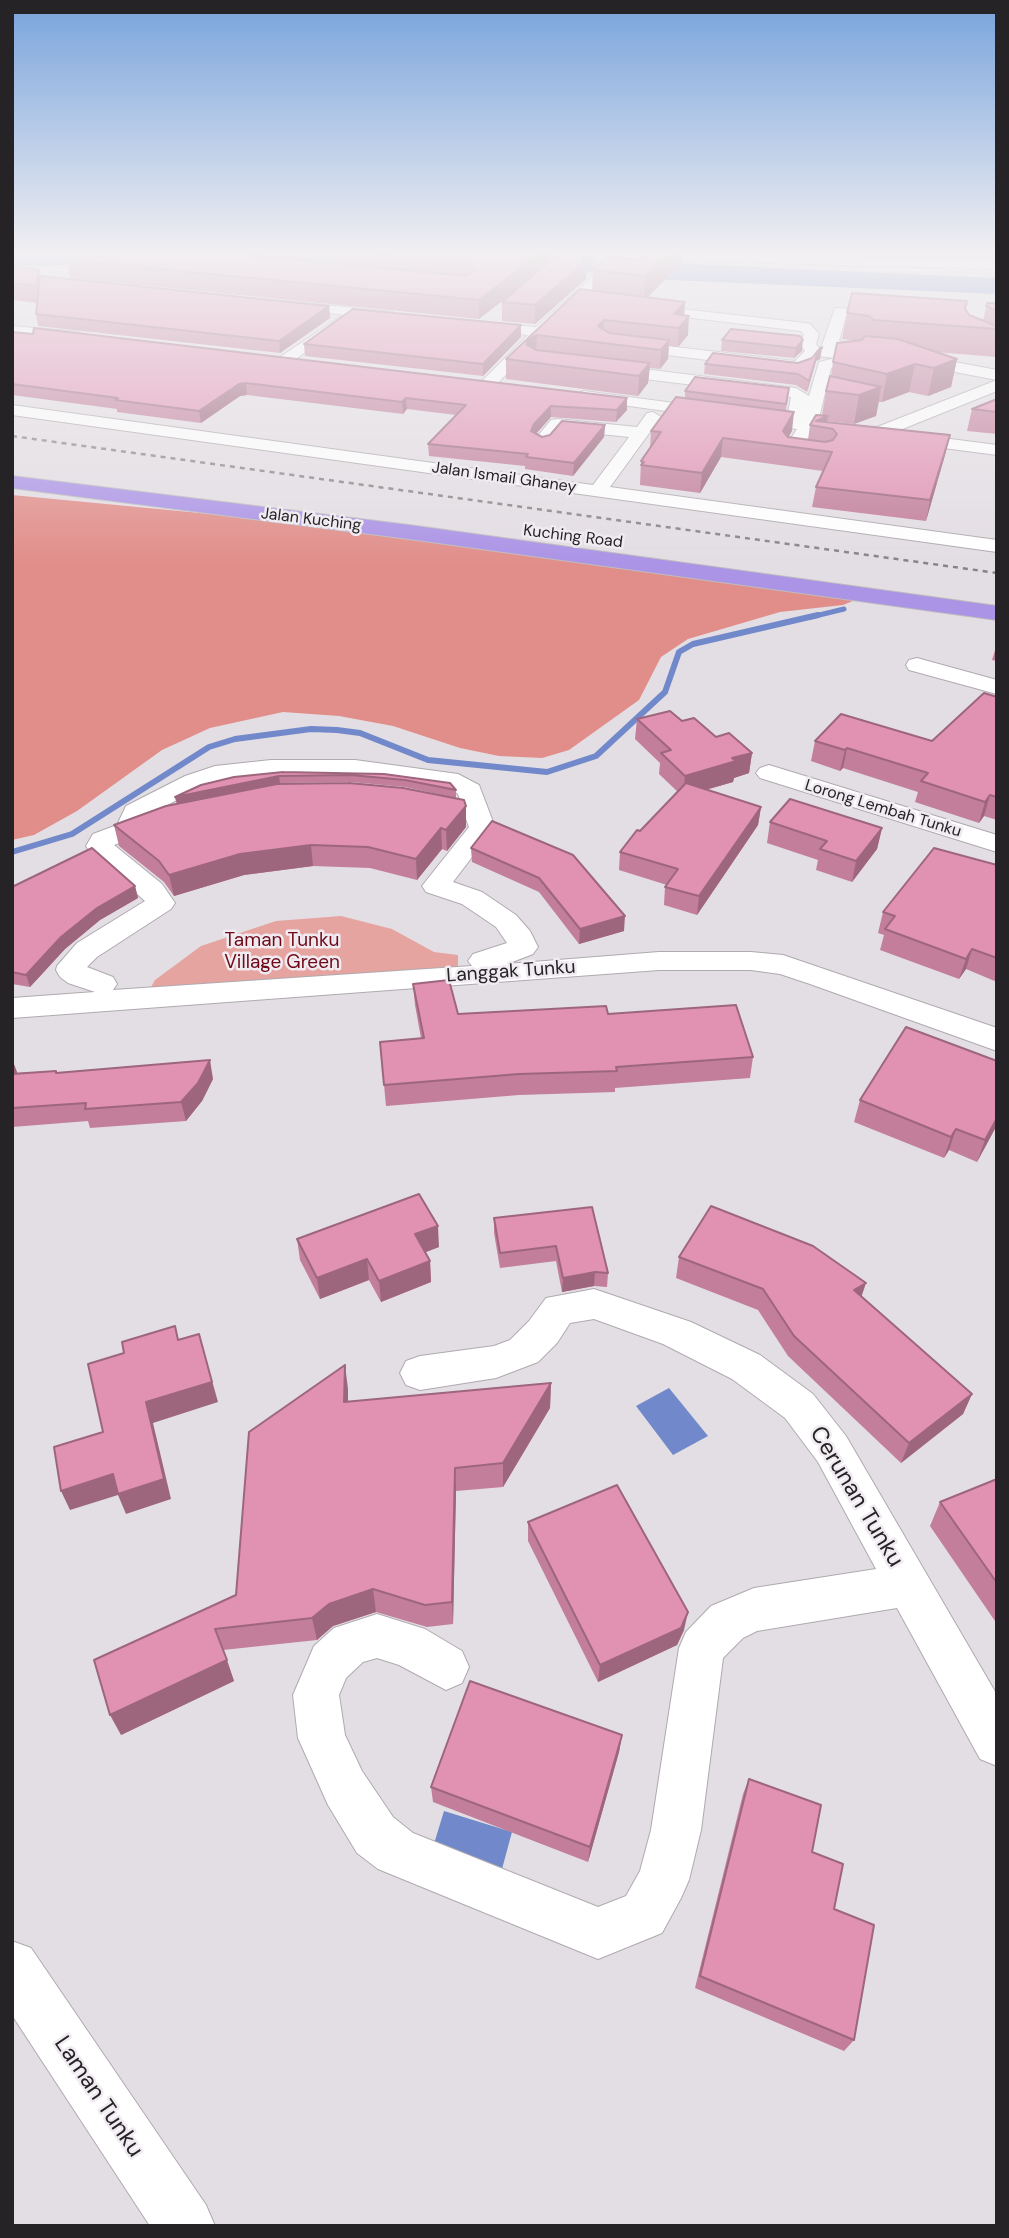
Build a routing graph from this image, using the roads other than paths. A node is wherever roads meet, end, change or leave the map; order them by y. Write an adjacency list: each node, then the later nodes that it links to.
1 (285, 355): 10 (street)
2 (513, 355): 14 (street)
3 (599, 355): 8 (street)
4 (746, 355): 5 (street)
5 (804, 355)
6 (875, 355): 11 (street)
7 (939, 355): 9 (street)
8 (596, 356): 21 (street)
9 (997, 361)
10 (312, 363)
11 (997, 375)
12 (947, 384): 21 (street)
13 (997, 385): 17 (street)
14 (515, 387)
15 (568, 394): 18 (street)
16 (910, 399): 17 (street)
17 (946, 401): 19 (street); 22 (street)
18 (661, 406): 21 (street); 24 (street)
19 (983, 410)
20 (12, 411): 36 (street, Jalan Ismail Ghaney)
21 (801, 424): 25 (street); 30 (street)
22 (897, 425): 25 (street); 28 (street)
23 (964, 426): 26 (street)
24 (641, 433): 27 (street); 36 (street)
25 (874, 434): 28 (street)
26 (997, 436)
27 (542, 442)
28 (936, 442): 29 (street)
29 (997, 450)
30 (808, 453)
31 (12, 467): 34 (highway)
32 (69, 468): 34 (highway)
33 (12, 482): 37 (highway, Jalan Kuching)
34 (149, 482): 39 (highway, Kuching Road)
35 (12, 490): 37 (highway)
36 (598, 491): 38 (street, Jalan Ismail Ghaney)
37 (121, 497): 40 (highway, Jalan Kuching)
38 (997, 546)
39 (997, 594)
40 (997, 613)
41 (917, 666): 42 (street)
42 (997, 687)
43 (769, 773): 46 (street, Lorong Lembah Tunku)
44 (189, 811): 45 (street)
45 (125, 831): 47 (street); 48 (street)
46 (997, 844)
47 (485, 964): 48 (street, Langgak Tunku); 50 (street, Langgak Tunku)
48 (100, 988): 49 (street, Langgak Tunku)
49 (12, 1008)
50 (997, 1040)
51 (420, 1373): 52 (street, Cerunan Tunku)
52 (909, 1585): 53 (street); 54 (street, Cerunan Tunku)
53 (446, 1667)
54 (997, 1742)
55 (12, 1968): 56 (street, Laman Tunku)
56 (185, 2226)

